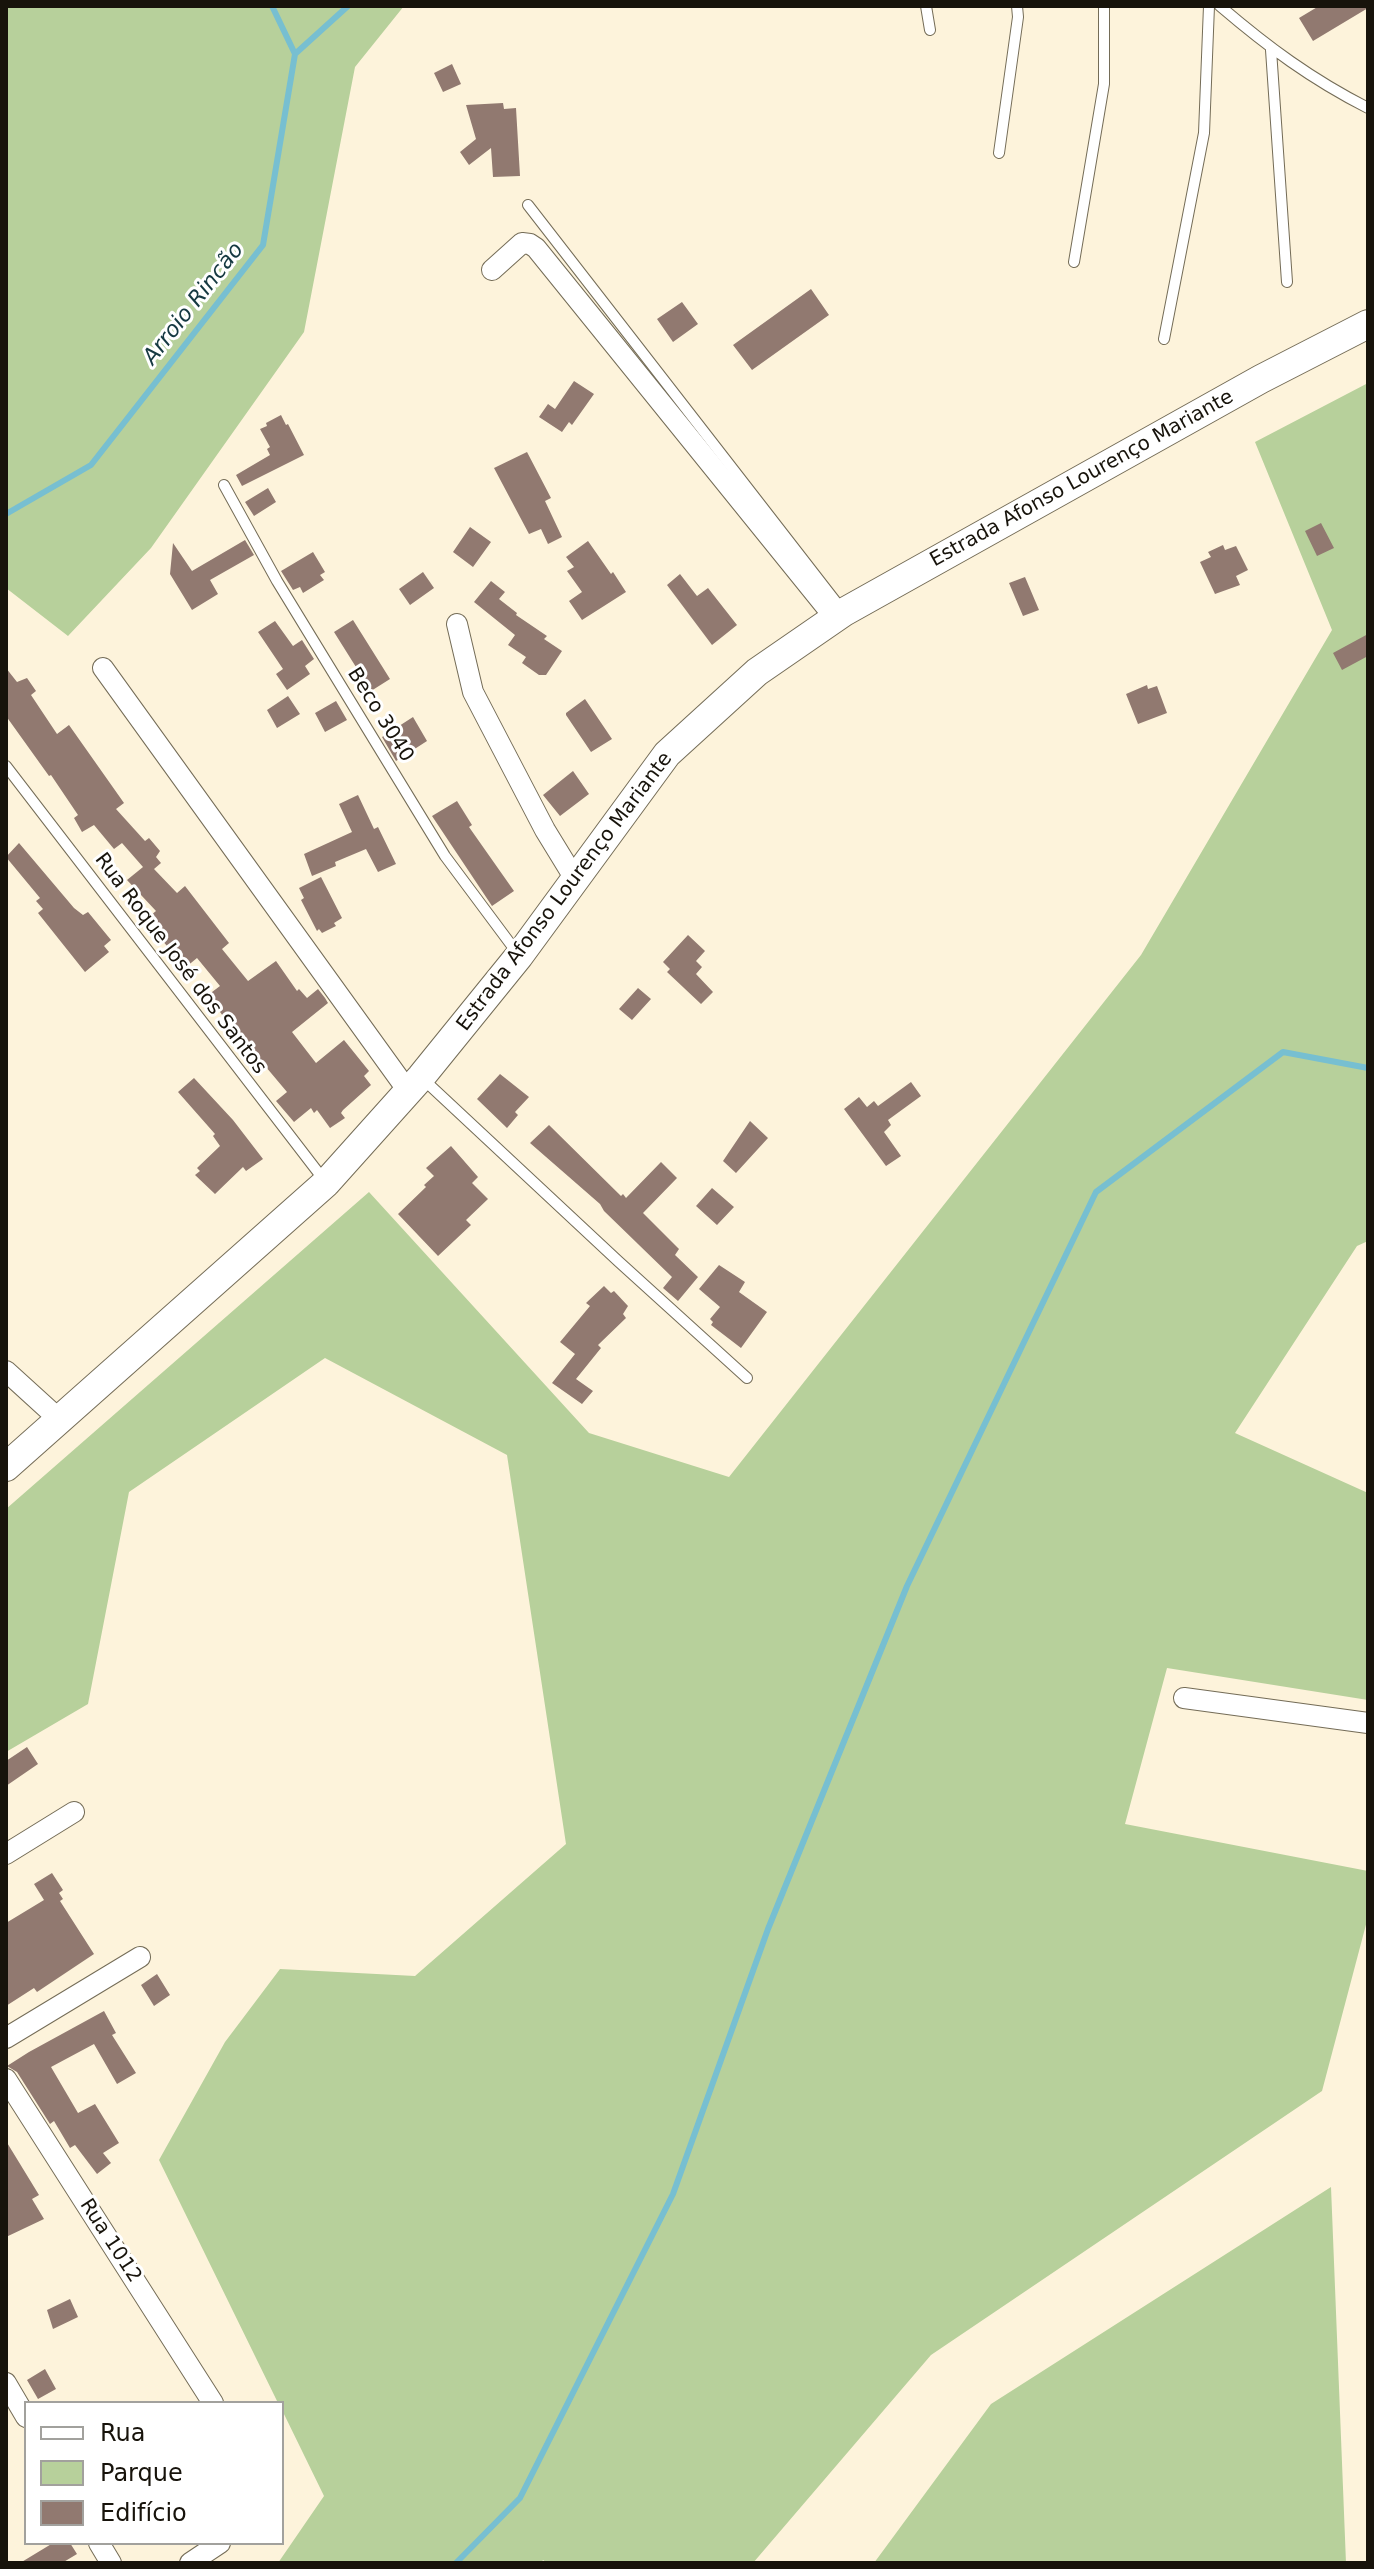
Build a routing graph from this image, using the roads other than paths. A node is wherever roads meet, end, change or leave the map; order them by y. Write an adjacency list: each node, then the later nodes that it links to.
1 (926, 6): 6 (lane)
2 (1017, 6): 9 (lane)
3 (1104, 6): 11 (lane)
4 (1209, 6): 15 (lane)
5 (1220, 6): 7 (lane)
6 (930, 30)
7 (1271, 50): 8 (lane); 13 (lane)
8 (1368, 108)
9 (999, 153)
10 (528, 205): 17 (lane)
11 (1074, 262)
12 (492, 270): 17 (street)
13 (1287, 282)
14 (1368, 324): 17 (main road, Estrada Afonso Lourenço Mariante)
15 (1164, 339)
16 (224, 485): 22 (lane, Beco 3040)
17 (839, 615): 21 (main road, Estrada Afonso Lourenço Mariante)
18 (457, 624): 21 (street)
19 (103, 668): 23 (street)
20 (6, 766): 24 (lane, Rua Roque José dos Santos)
21 (575, 879): 22 (main road, Estrada Afonso Lourenço Mariante)
22 (519, 956): 23 (main road, Estrada Afonso Lourenço Mariante)
23 (415, 1084): 24 (main road, Estrada Afonso Lourenço Mariante); 26 (lane)
24 (326, 1183): 27 (main road, Estrada Afonso Lourenço Mariante)
25 (6, 1371): 27 (street)
26 (747, 1378)
27 (61, 1421): 28 (main road, Estrada Afonso Lourenço Mariante)
28 (6, 1467)
29 (1184, 1698): 30 (street)
30 (1368, 1723)
31 (74, 1812): 32 (street)
32 (6, 1854)
33 (140, 1957): 34 (street)
34 (6, 2038)
35 (6, 2079): 37 (street, Rua 1012)
36 (6, 2383): 38 (street)
37 (212, 2401)
38 (24, 2414)
39 (100, 2545): 41 (street)
40 (217, 2545): 42 (street)
41 (111, 2563)
42 (190, 2563)

